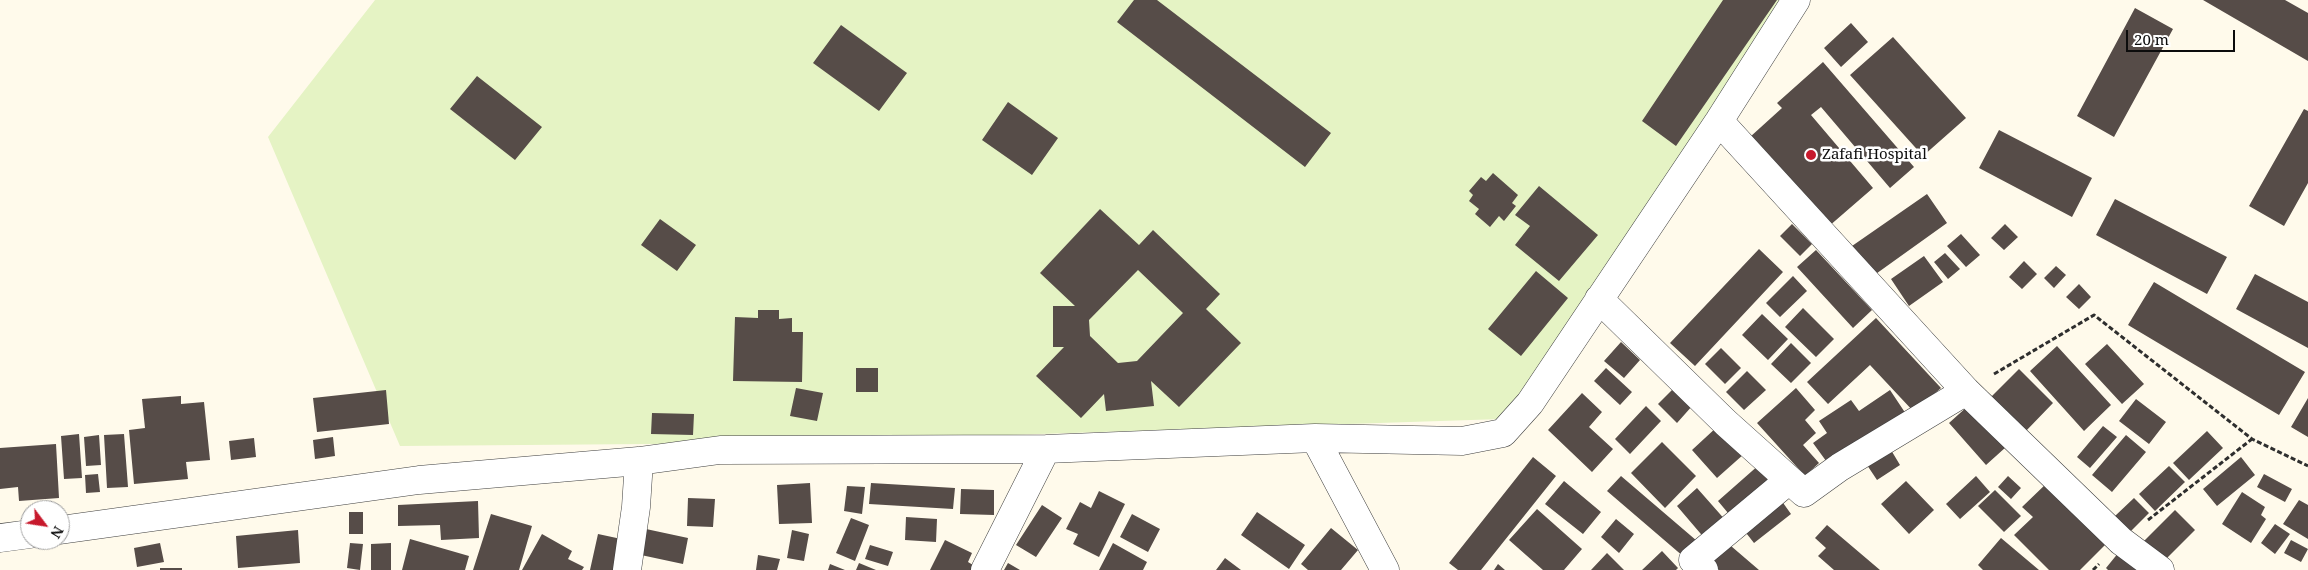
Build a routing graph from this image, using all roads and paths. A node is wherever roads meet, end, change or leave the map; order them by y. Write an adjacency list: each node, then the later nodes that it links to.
1 (1796, 0): 2 (street)
2 (1719, 121): 3 (street); 4 (street)
3 (1599, 299): 5 (street); 10 (street)
4 (1966, 392): 6 (path); 10 (street); 14 (street)
5 (1315, 438): 7 (street); 17 (street)
6 (2252, 439): 9 (path); 14 (path)
7 (1046, 449): 8 (street); 16 (street)
8 (639, 461): 11 (street); 15 (street)
9 (2308, 466)
10 (1789, 480): 18 (street)
11 (70, 529)
12 (20, 535): 13 (street)
13 (0, 538)
14 (2121, 541): 19 (street)
15 (627, 570)
16 (985, 570)
17 (1385, 570)
18 (1704, 570)
19 (2160, 570)

